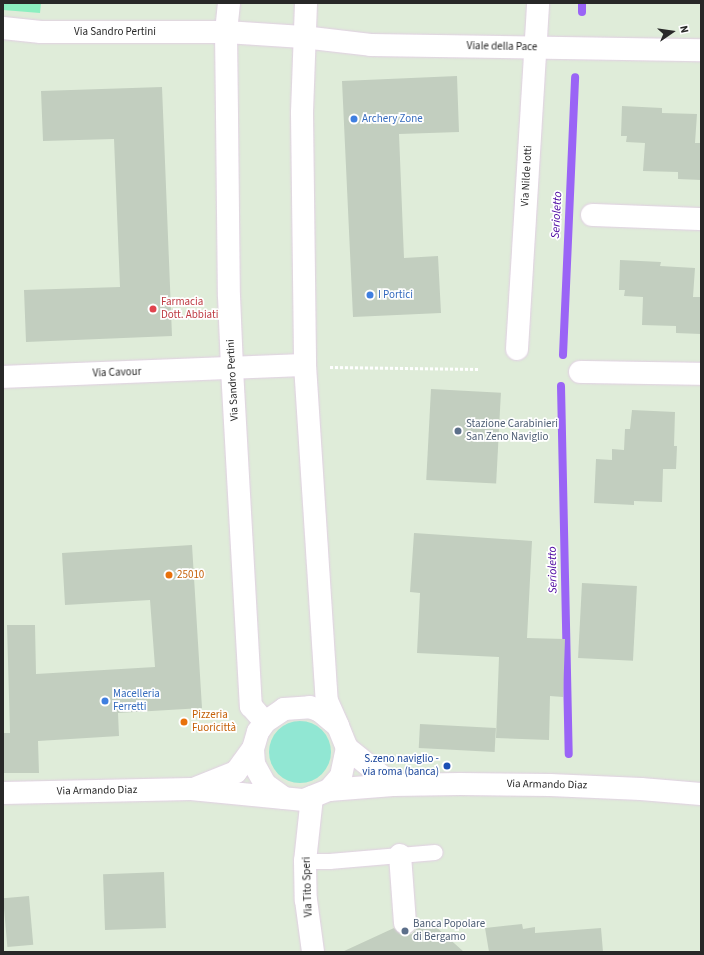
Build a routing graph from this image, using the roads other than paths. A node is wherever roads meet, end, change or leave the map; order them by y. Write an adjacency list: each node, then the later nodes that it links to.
1 (229, 3): 5 (street, Via Sandro Pertini)
2 (306, 3): 6 (street)
3 (538, 3): 7 (street, Via Nilde Iotti)
4 (3, 28): 5 (street, Via Sandro Pertini)
5 (226, 32): 6 (street, Via Sandro Pertini); 13 (street, Via Sandro Pertini)
6 (303, 37): 7 (street, Viale della Pace); 12 (street)
7 (535, 47): 8 (street, Viale della Pace); 11 (street, Via Nilde Iotti)
8 (701, 50)
9 (592, 215): 10 (street)
10 (701, 220)
11 (517, 349)
12 (313, 366): 13 (street, Via Cavour); 18 (street)
13 (232, 369): 16 (street, Via Cavour); 17 (street, Via Sandro Pertini)
14 (580, 372): 15 (street)
15 (701, 374)
16 (3, 377)
17 (265, 722): 18 (street, Via Armando Diaz); 20 (street, Via Armando Diaz)
18 (338, 726): 19 (street, Via Armando Diaz)
19 (347, 748): 21 (street, Via Armando Diaz); 24 (street)
20 (253, 749): 22 (street, Via Armando Diaz); 26 (street, Via Armando Diaz)
21 (393, 785): 24 (street, Via Armando Diaz); 25 (street, Via Armando Diaz)
22 (191, 789): 23 (street, Via Armando Diaz); 26 (street, Via Armando Diaz)
23 (3, 793)
24 (321, 794): 26 (street, Via Armando Diaz); 29 (street, Via Tito Speri)
25 (701, 794)
26 (284, 798)
27 (435, 852): 28 (lane)
28 (400, 855): 29 (lane); 30 (street)
29 (305, 861): 31 (street, Via Tito Speri)
30 (405, 923)
31 (312, 952)

